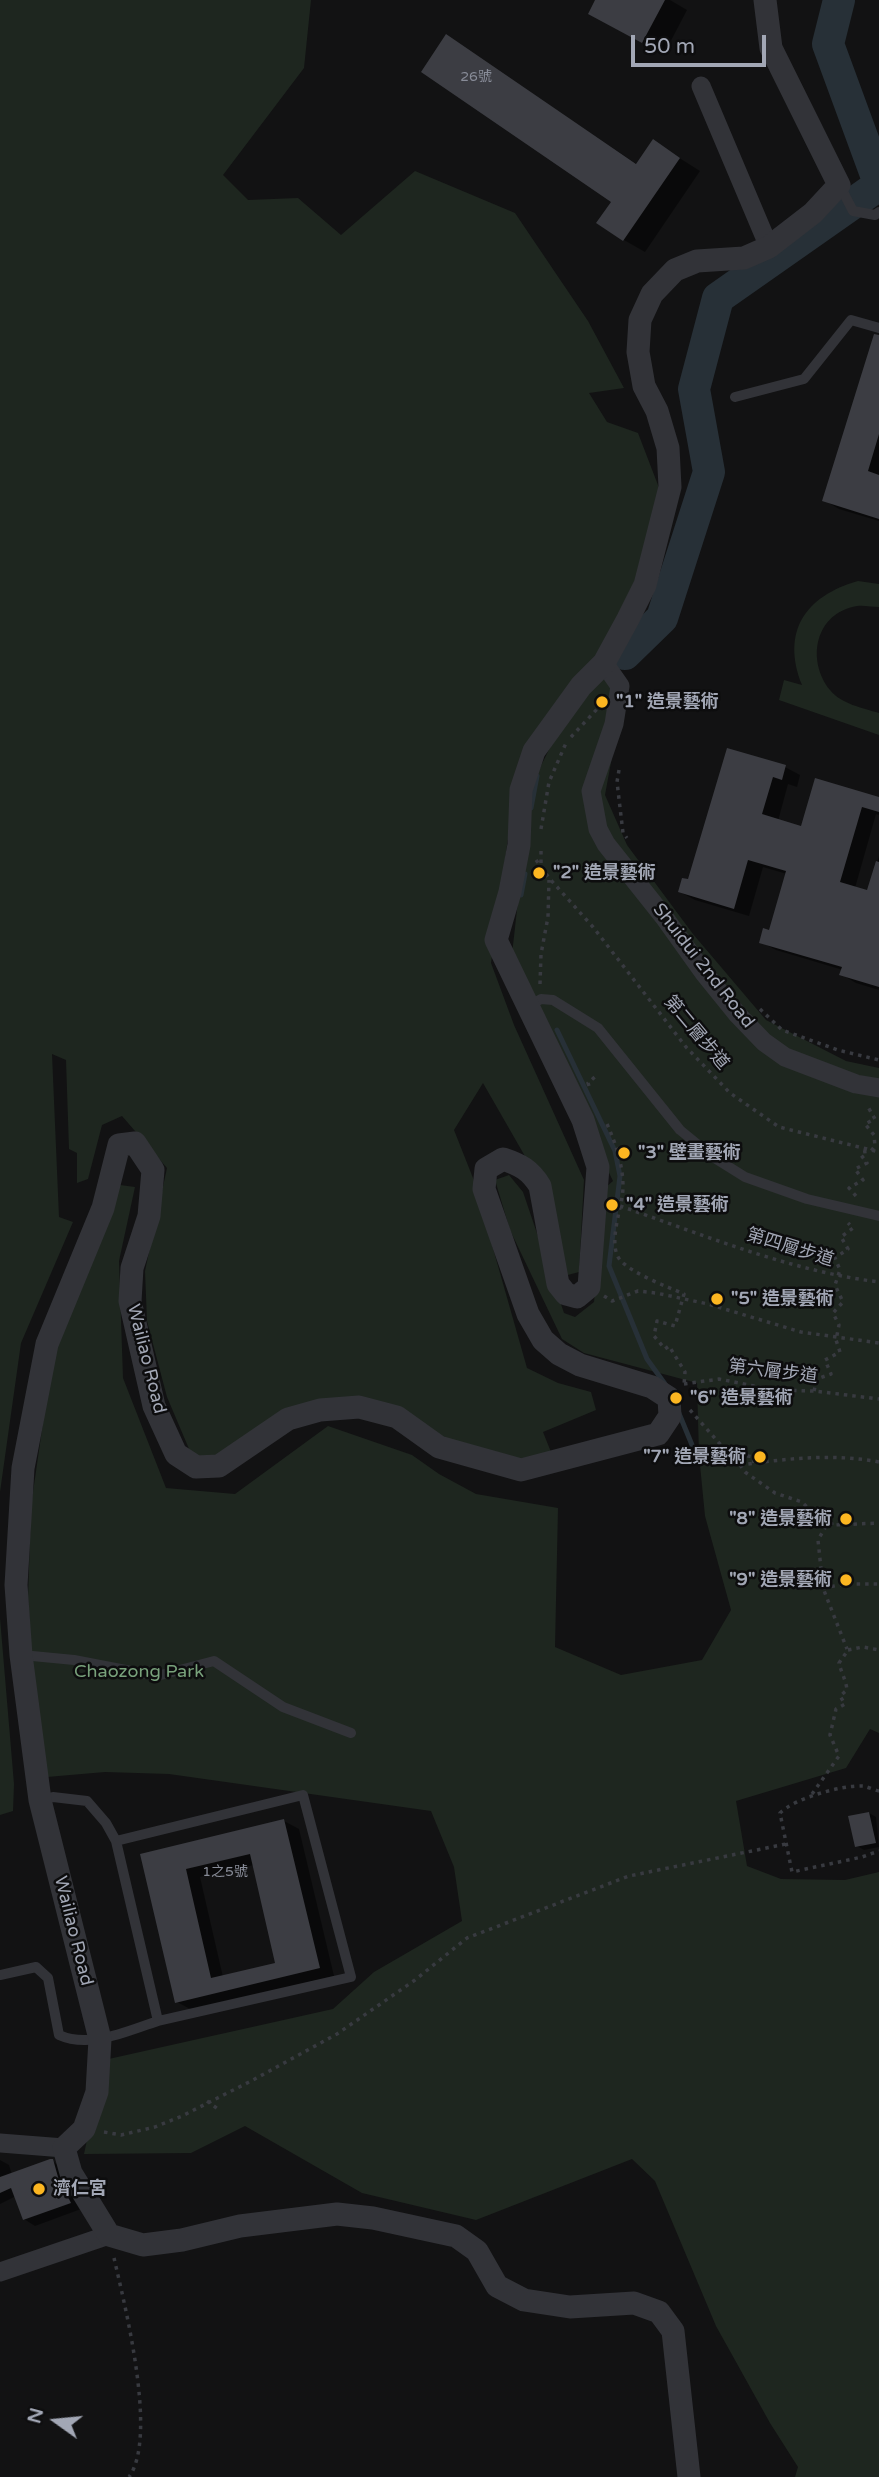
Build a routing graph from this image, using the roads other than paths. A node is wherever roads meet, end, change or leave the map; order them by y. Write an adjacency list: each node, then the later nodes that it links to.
1 (765, 0): 3 (street)
2 (701, 86): 5 (street)
3 (839, 185): 4 (lane); 5 (street)
4 (879, 212)
5 (769, 247): 8 (street)
6 (879, 328): 7 (lane)
7 (735, 397)
8 (604, 663): 9 (street); 10 (street, Shuidui 2nd Road)
9 (534, 1003): 11 (lane); 12 (street, Wailiao Road)
10 (879, 1088)
11 (879, 1216)
12 (21, 1655): 13 (lane); 14 (street, Wailiao Road)
13 (351, 1733)
14 (40, 1800): 15 (lane); 18 (street, Wailiao Road)
15 (116, 1841): 17 (lane); 17 (lane)
16 (0, 1975): 18 (lane)
17 (158, 2021): 18 (lane)
18 (100, 2039): 20 (street, Wailiao Road)
19 (0, 2143): 20 (street)
20 (64, 2148): 21 (street)
21 (109, 2235): 22 (street); 23 (street)
22 (0, 2272)
23 (689, 2477)

